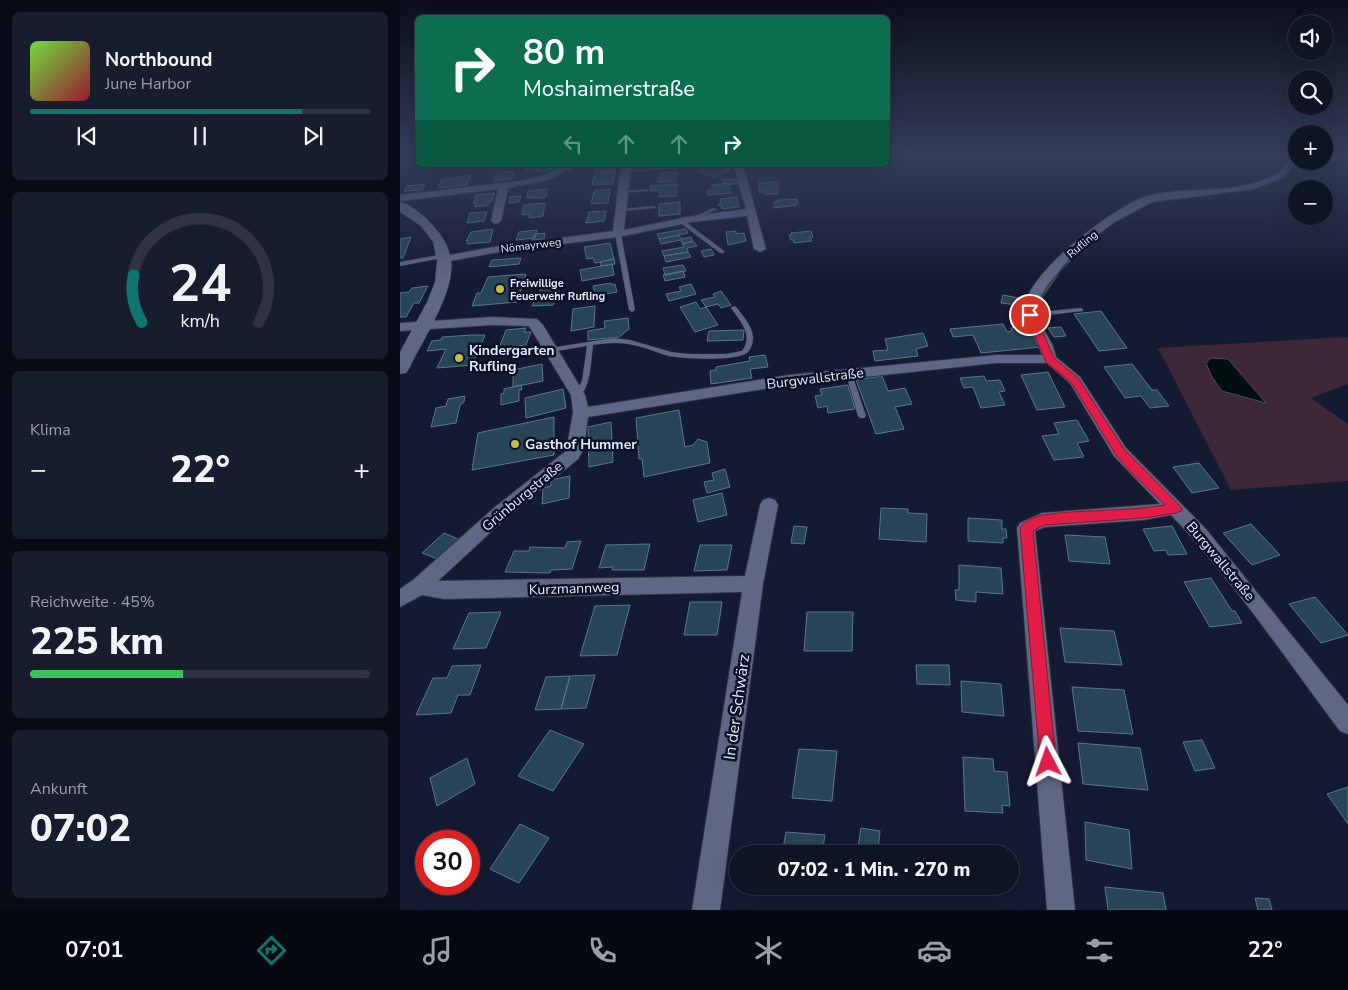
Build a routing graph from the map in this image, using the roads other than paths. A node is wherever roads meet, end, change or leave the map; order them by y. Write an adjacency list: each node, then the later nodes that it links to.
1 (414, 196): 6 (street)
2 (502, 196): 13 (street)
3 (623, 196): 10 (street)
4 (747, 196): 11 (street)
5 (1179, 196): 23 (street, Rufling)
6 (400, 198)
7 (400, 206): 18 (street)
8 (654, 207): 10 (lane)
9 (715, 209): 12 (lane)
10 (621, 210): 15 (street)
11 (751, 212): 12 (street, Nömayrweg); 16 (street)
12 (692, 219): 14 (street, Nömayrweg)
13 (496, 220)
14 (680, 221): 15 (street, Nömayrweg); 17 (lane)
15 (618, 234): 18 (street, Nömayrweg); 21 (lane)
16 (760, 249)
17 (722, 252)
18 (445, 257): 19 (lane); 25 (street)
19 (400, 264)
20 (734, 308): 26 (lane)
21 (632, 310)
22 (1080, 310): 23 (lane)
23 (1030, 315): 28 (street)
24 (400, 327): 25 (street, Grünburgstraße)
25 (421, 327): 27 (street, Grünburgstraße); 29 (street)
26 (590, 345): 27 (lane); 31 (lane)
27 (550, 350): 31 (street, Grünburgstraße)
28 (1050, 360): 30 (street, Burgwallstraße); 35 (street, Burgwallstraße)
29 (400, 369)
30 (849, 374): 32 (street, Burgwallstraße); 33 (lane)
31 (578, 395): 32 (street, Grünburgstraße)
32 (581, 414): 37 (street, Grünburgstraße)
33 (862, 416)
34 (769, 505): 36 (street, In der Schwärz)
35 (1176, 508): 39 (street, Burgwallstraße); 41 (street)
36 (753, 584): 37 (street, Kurzmannweg); 40 (street, In der Schwärz)
37 (420, 586): 38 (street)
38 (400, 599)
39 (1348, 723)
40 (706, 910)
41 (1061, 910)

